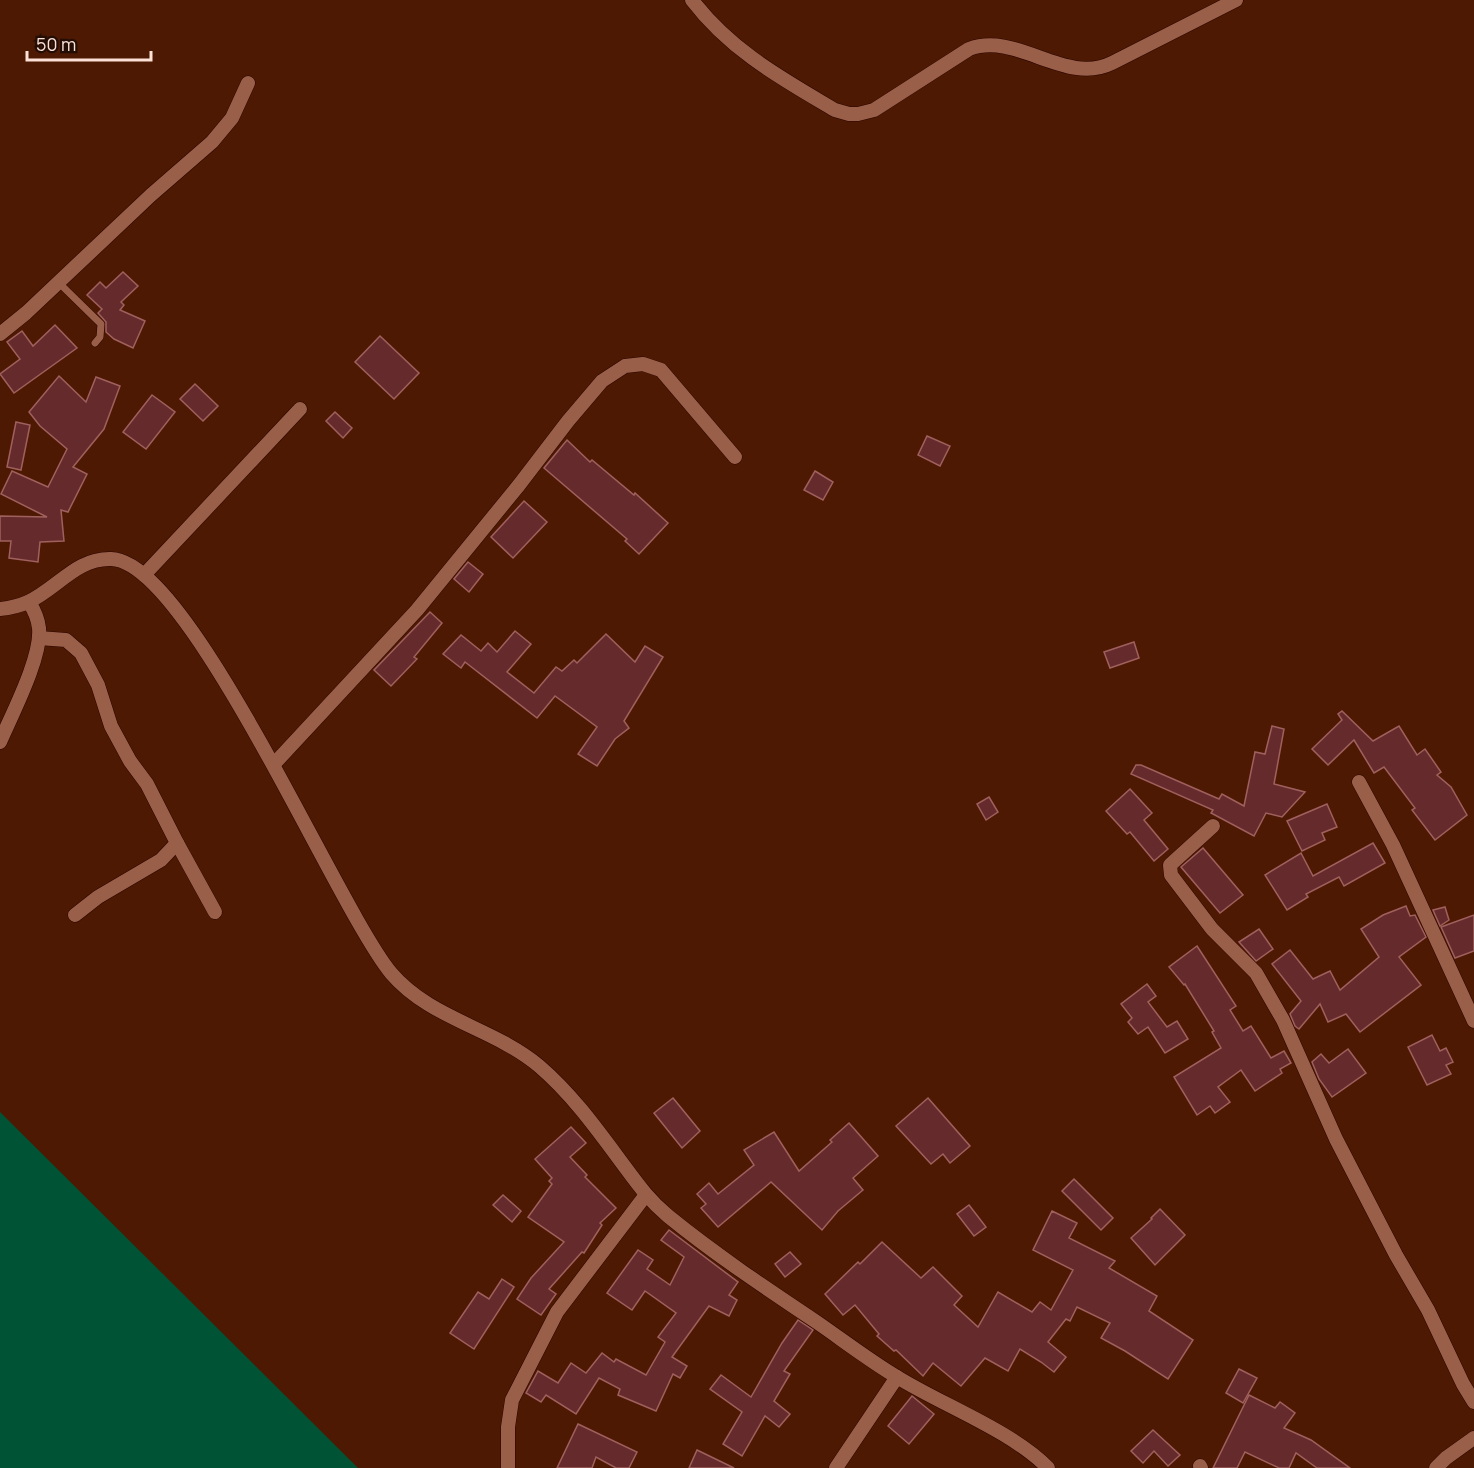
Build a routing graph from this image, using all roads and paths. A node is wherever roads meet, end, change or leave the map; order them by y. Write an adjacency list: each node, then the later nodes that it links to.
1 (692, 0): 2 (street)
2 (1236, 0)
3 (248, 83): 4 (street)
4 (58, 283): 5 (street); 6 (lane)
5 (0, 334)
6 (95, 343)
7 (300, 409): 9 (street)
8 (735, 457): 14 (street)
9 (144, 575): 10 (street); 14 (street)
10 (29, 602): 11 (street); 12 (street)
11 (0, 609)
12 (39, 638): 13 (street); 17 (street)
13 (0, 741)
14 (274, 764): 21 (street)
15 (1359, 782): 20 (street)
16 (1213, 826): 23 (street)
17 (177, 843): 18 (street); 19 (street)
18 (215, 912)
19 (75, 915)
20 (1474, 1021)
21 (645, 1196): 22 (street); 25 (street)
22 (897, 1377): 26 (street); 27 (street)
23 (1474, 1402)
24 (1474, 1438): 28 (street)
25 (508, 1468)
26 (836, 1468)
27 (1048, 1468)
28 (1436, 1468)

